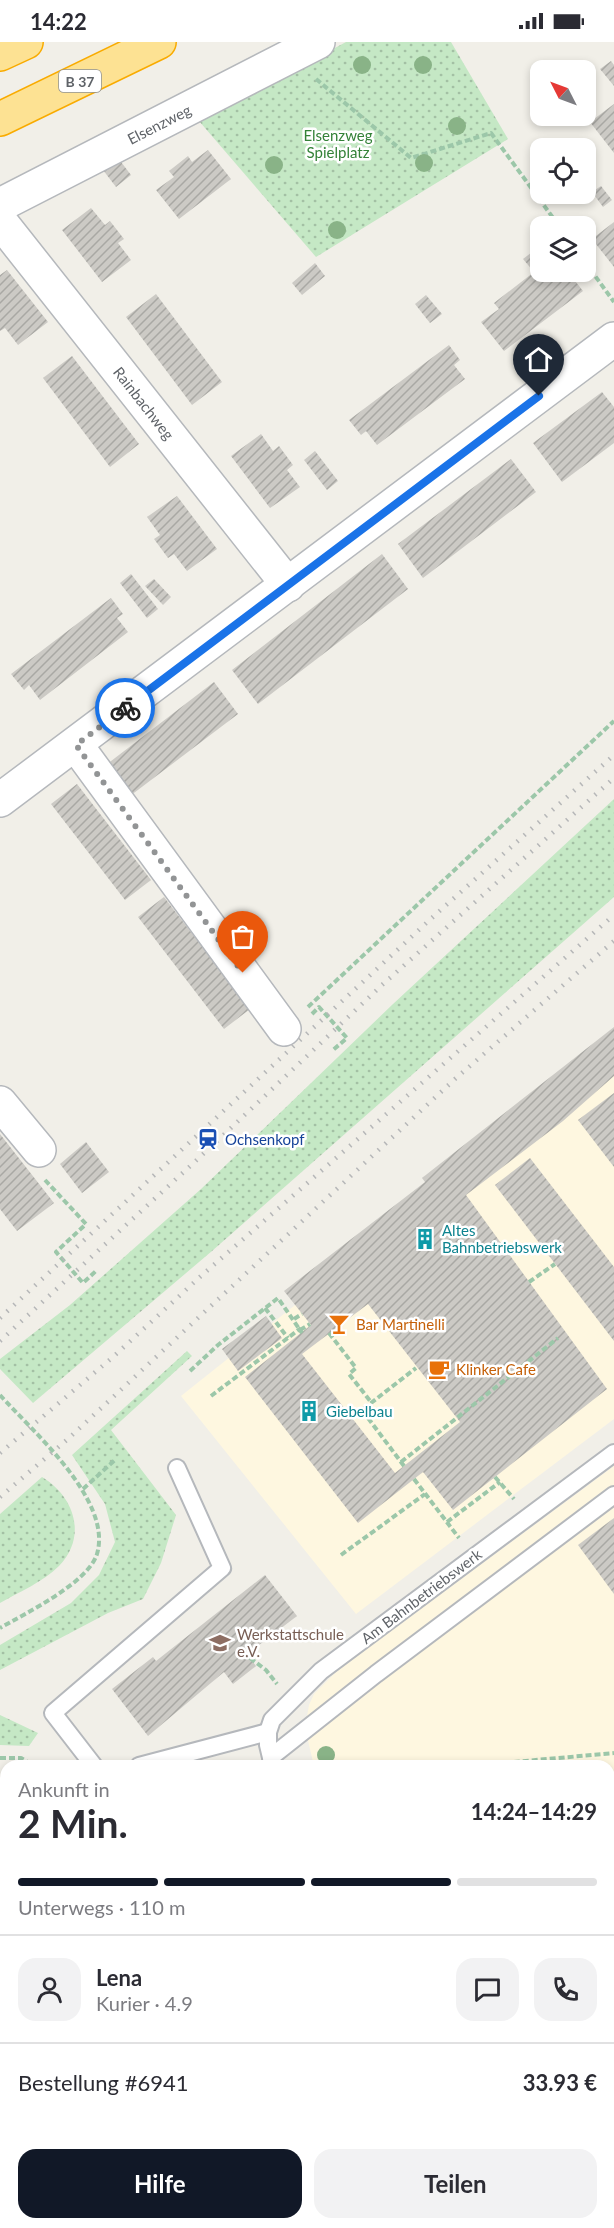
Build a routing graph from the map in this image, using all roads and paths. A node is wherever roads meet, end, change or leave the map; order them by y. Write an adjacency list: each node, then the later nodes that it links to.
1 (26, 42): 4 (highway)
2 (159, 42): 5 (highway, B 37)
3 (305, 49): 6 (street, Elsenzweg); 7 (path)
4 (0, 54)
5 (0, 119)
6 (0, 205)
7 (552, 216)
8 (0, 221): 12 (street, Rainbachweg)
9 (596, 277): 10 (path)
10 (614, 302)
11 (614, 339): 12 (street)
12 (288, 585): 14 (street)
13 (614, 721): 16 (path)
14 (76, 745): 15 (street); 16 (street)
15 (0, 800)
16 (284, 1029): 17 (path)
17 (333, 1050)
18 (0, 1103): 19 (street)
19 (39, 1150): 21 (path)
20 (555, 1264): 22 (path)
21 (98, 1270)
22 (529, 1282)
23 (265, 1308): 25 (path); 26 (path); 30 (path)
24 (302, 1314): 25 (path)
25 (294, 1319): 32 (path)
26 (310, 1323)
27 (329, 1333): 33 (path)
28 (558, 1338): 33 (path)
29 (416, 1368): 33 (path)
30 (190, 1371)
31 (0, 1395): 40 (path)
32 (211, 1396)
33 (371, 1402)
34 (614, 1452): 50 (lane, Am Bahnbetriebswerk)
35 (115, 1460): 40 (path)
36 (177, 1468): 54 (lane)
37 (495, 1477): 39 (path)
38 (414, 1479): 41 (path)
39 (500, 1482): 42 (path); 44 (path)
40 (83, 1489): 47 (path)
41 (426, 1494): 44 (path); 46 (path)
42 (511, 1495)
43 (614, 1495): 57 (lane)
44 (447, 1522): 45 (path)
45 (457, 1535)
46 (341, 1555)
47 (0, 1628)
48 (250, 1658): 49 (path)
49 (266, 1670)
50 (268, 1731): 55 (lane); 56 (lane)
51 (614, 1753): 58 (path)
52 (0, 1758): 53 (path)
53 (24, 1760)
54 (89, 1760)
55 (161, 1760)
56 (272, 1760)
57 (273, 1760)
58 (536, 1760)

